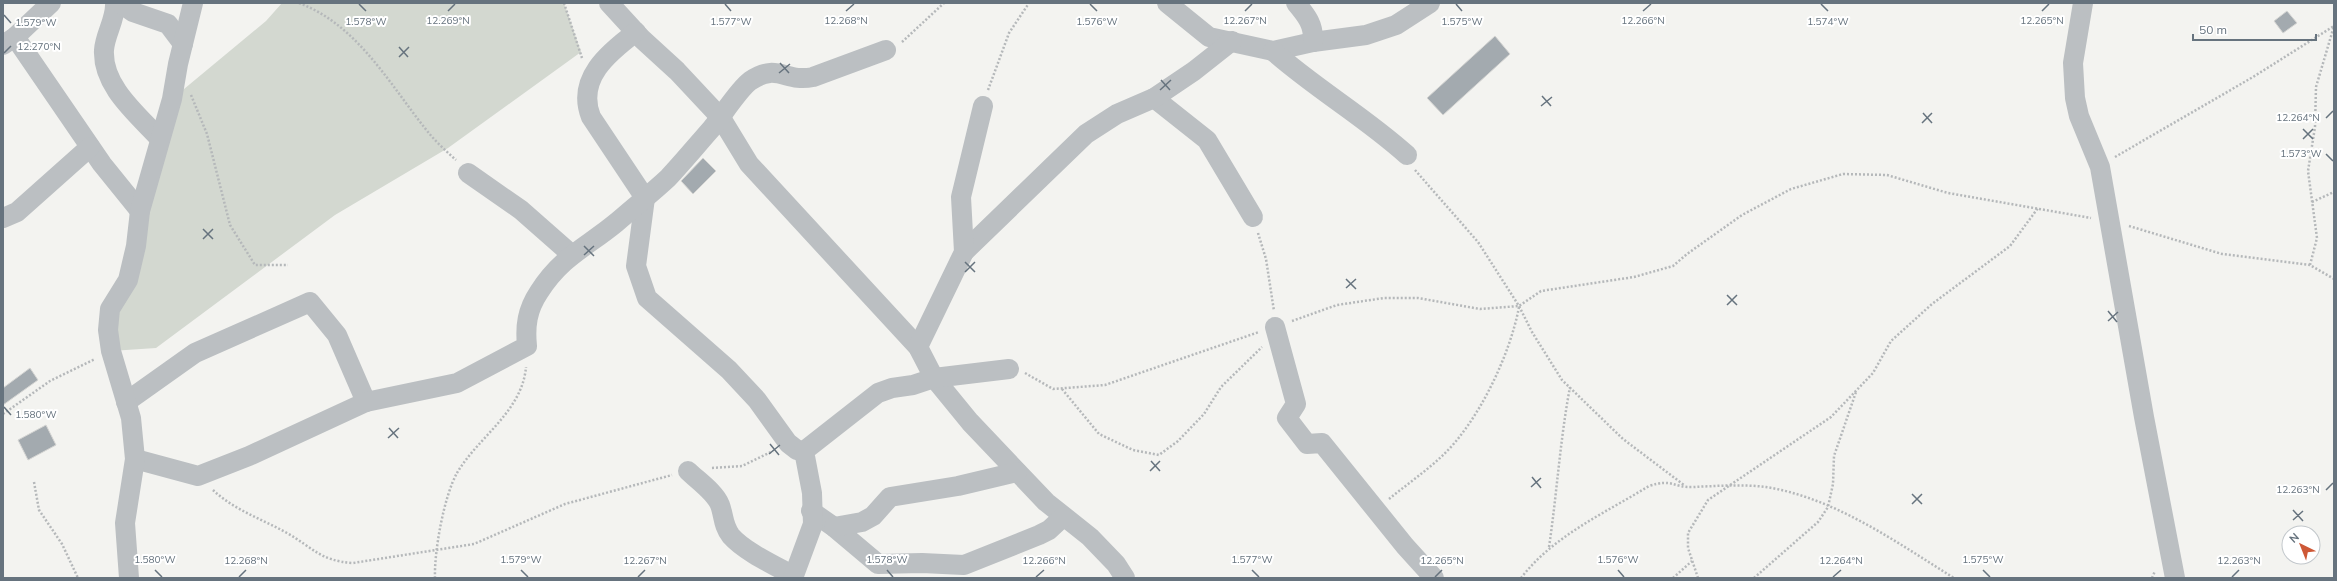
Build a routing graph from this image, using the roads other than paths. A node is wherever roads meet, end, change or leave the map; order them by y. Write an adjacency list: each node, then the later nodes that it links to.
1 (52, 3): 11 (street)
2 (115, 3): 20 (street)
3 (120, 3): 14 (street)
4 (193, 3): 14 (street)
5 (609, 3): 10 (street)
6 (1167, 3): 12 (street)
7 (1296, 3): 13 (street)
8 (1430, 3): 13 (street)
9 (2083, 3): 48 (street)
10 (636, 32): 19 (street); 24 (street)
11 (9, 41): 21 (street)
12 (1232, 41): 16 (street); 17 (street)
13 (1312, 42): 16 (street)
14 (184, 44): 20 (street)
15 (886, 50): 19 (street)
16 (1273, 51): 22 (street)
17 (1154, 98): 26 (street); 28 (street)
18 (983, 106): 28 (street)
19 (721, 118): 24 (street); 31 (street)
20 (159, 138): 25 (street)
21 (90, 147): 25 (street); 27 (street)
22 (1408, 155)
23 (468, 173): 29 (street)
24 (645, 198): 29 (street); 36 (street)
25 (140, 211): 34 (street)
26 (1253, 217)
27 (3, 218)
28 (964, 252): 31 (street)
29 (571, 254): 35 (street)
30 (1275, 327): 47 (street)
31 (918, 347): 33 (street)
32 (1009, 369): 33 (street)
33 (934, 378): 36 (street); 39 (street)
34 (126, 402): 35 (street); 37 (street)
35 (366, 402): 37 (street)
36 (796, 447): 40 (street)
37 (136, 459): 45 (street)
38 (688, 471): 44 (street)
39 (1017, 472): 41 (street); 42 (street)
40 (811, 511): 42 (street); 44 (street)
41 (1063, 516): 43 (street); 46 (street)
42 (834, 527): 43 (street)
43 (948, 572)
44 (794, 577)
45 (129, 578)
46 (1125, 578)
47 (1434, 578)
48 (2175, 578)

